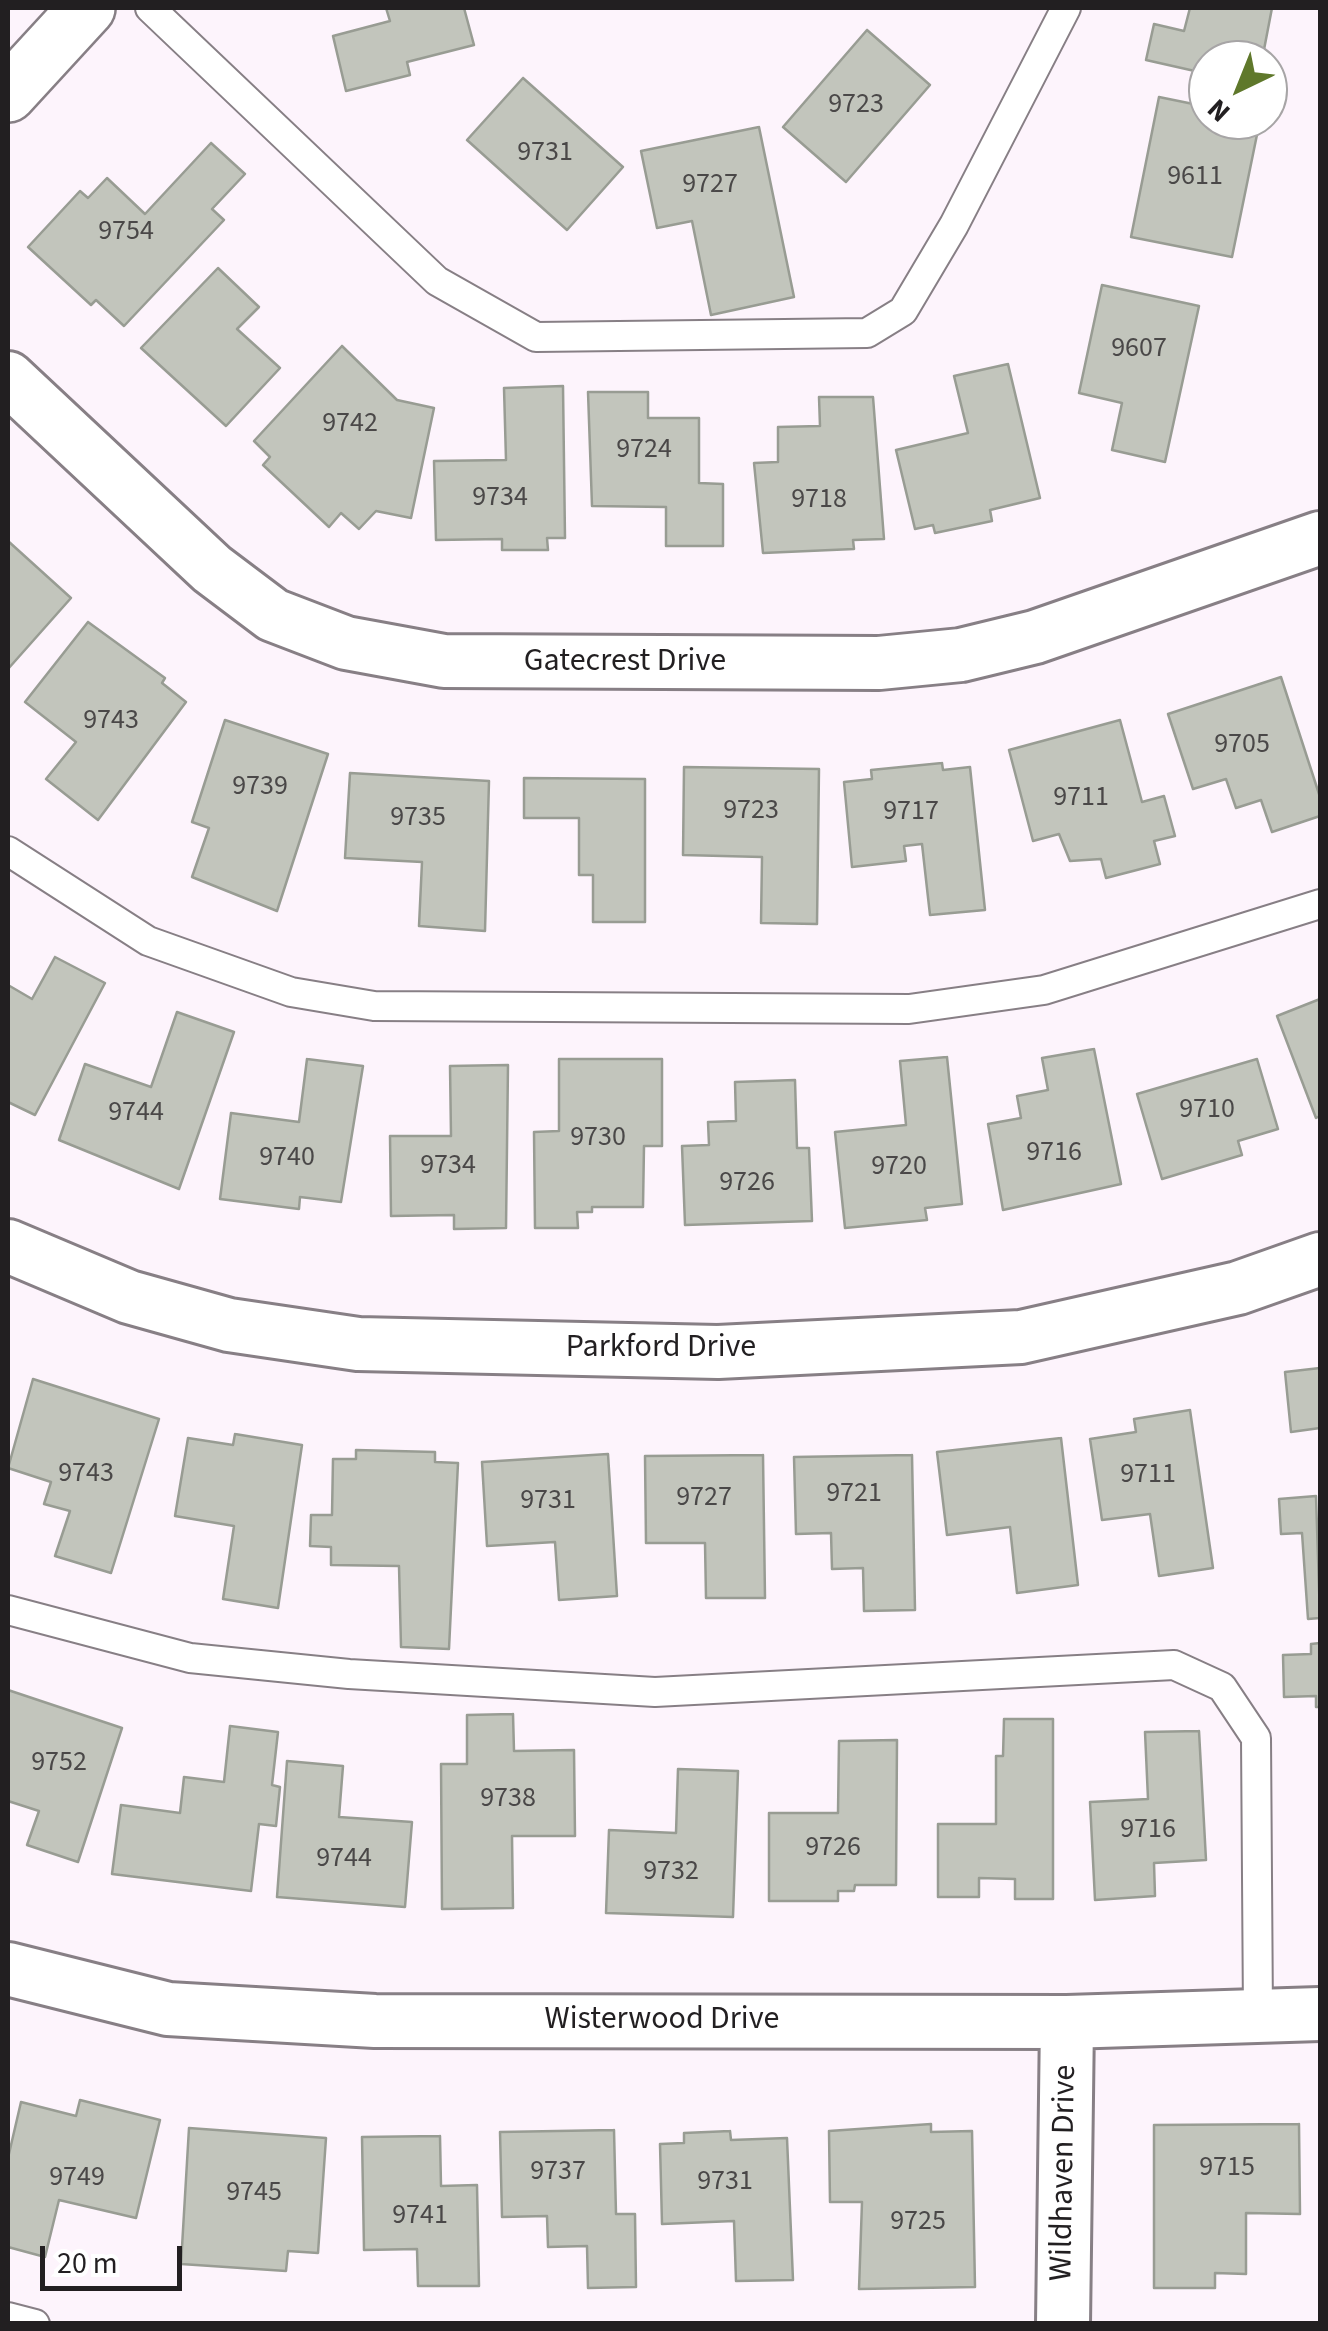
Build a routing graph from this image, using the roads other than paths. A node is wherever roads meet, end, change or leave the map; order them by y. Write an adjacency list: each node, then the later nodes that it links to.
1 (88, 8): 4 (main road)
2 (150, 8): 3 (lane)
3 (1066, 8)
4 (8, 94)
5 (8, 378): 6 (street, Gatecrest Drive)
6 (1320, 538)
7 (8, 851): 8 (lane)
8 (1320, 904)
9 (8, 1246): 10 (street, Parkford Drive)
10 (1320, 1259)
11 (8, 1610): 14 (lane)
12 (8, 1969): 15 (street, Wisterwood Drive)
13 (1320, 2014): 14 (street, Wisterwood Drive)
14 (1258, 2016): 15 (street, Wisterwood Drive)
15 (1067, 2022): 18 (street, Wildhaven Drive)
16 (8, 2317): 17 (lane)
17 (34, 2324)
18 (1063, 2324)

